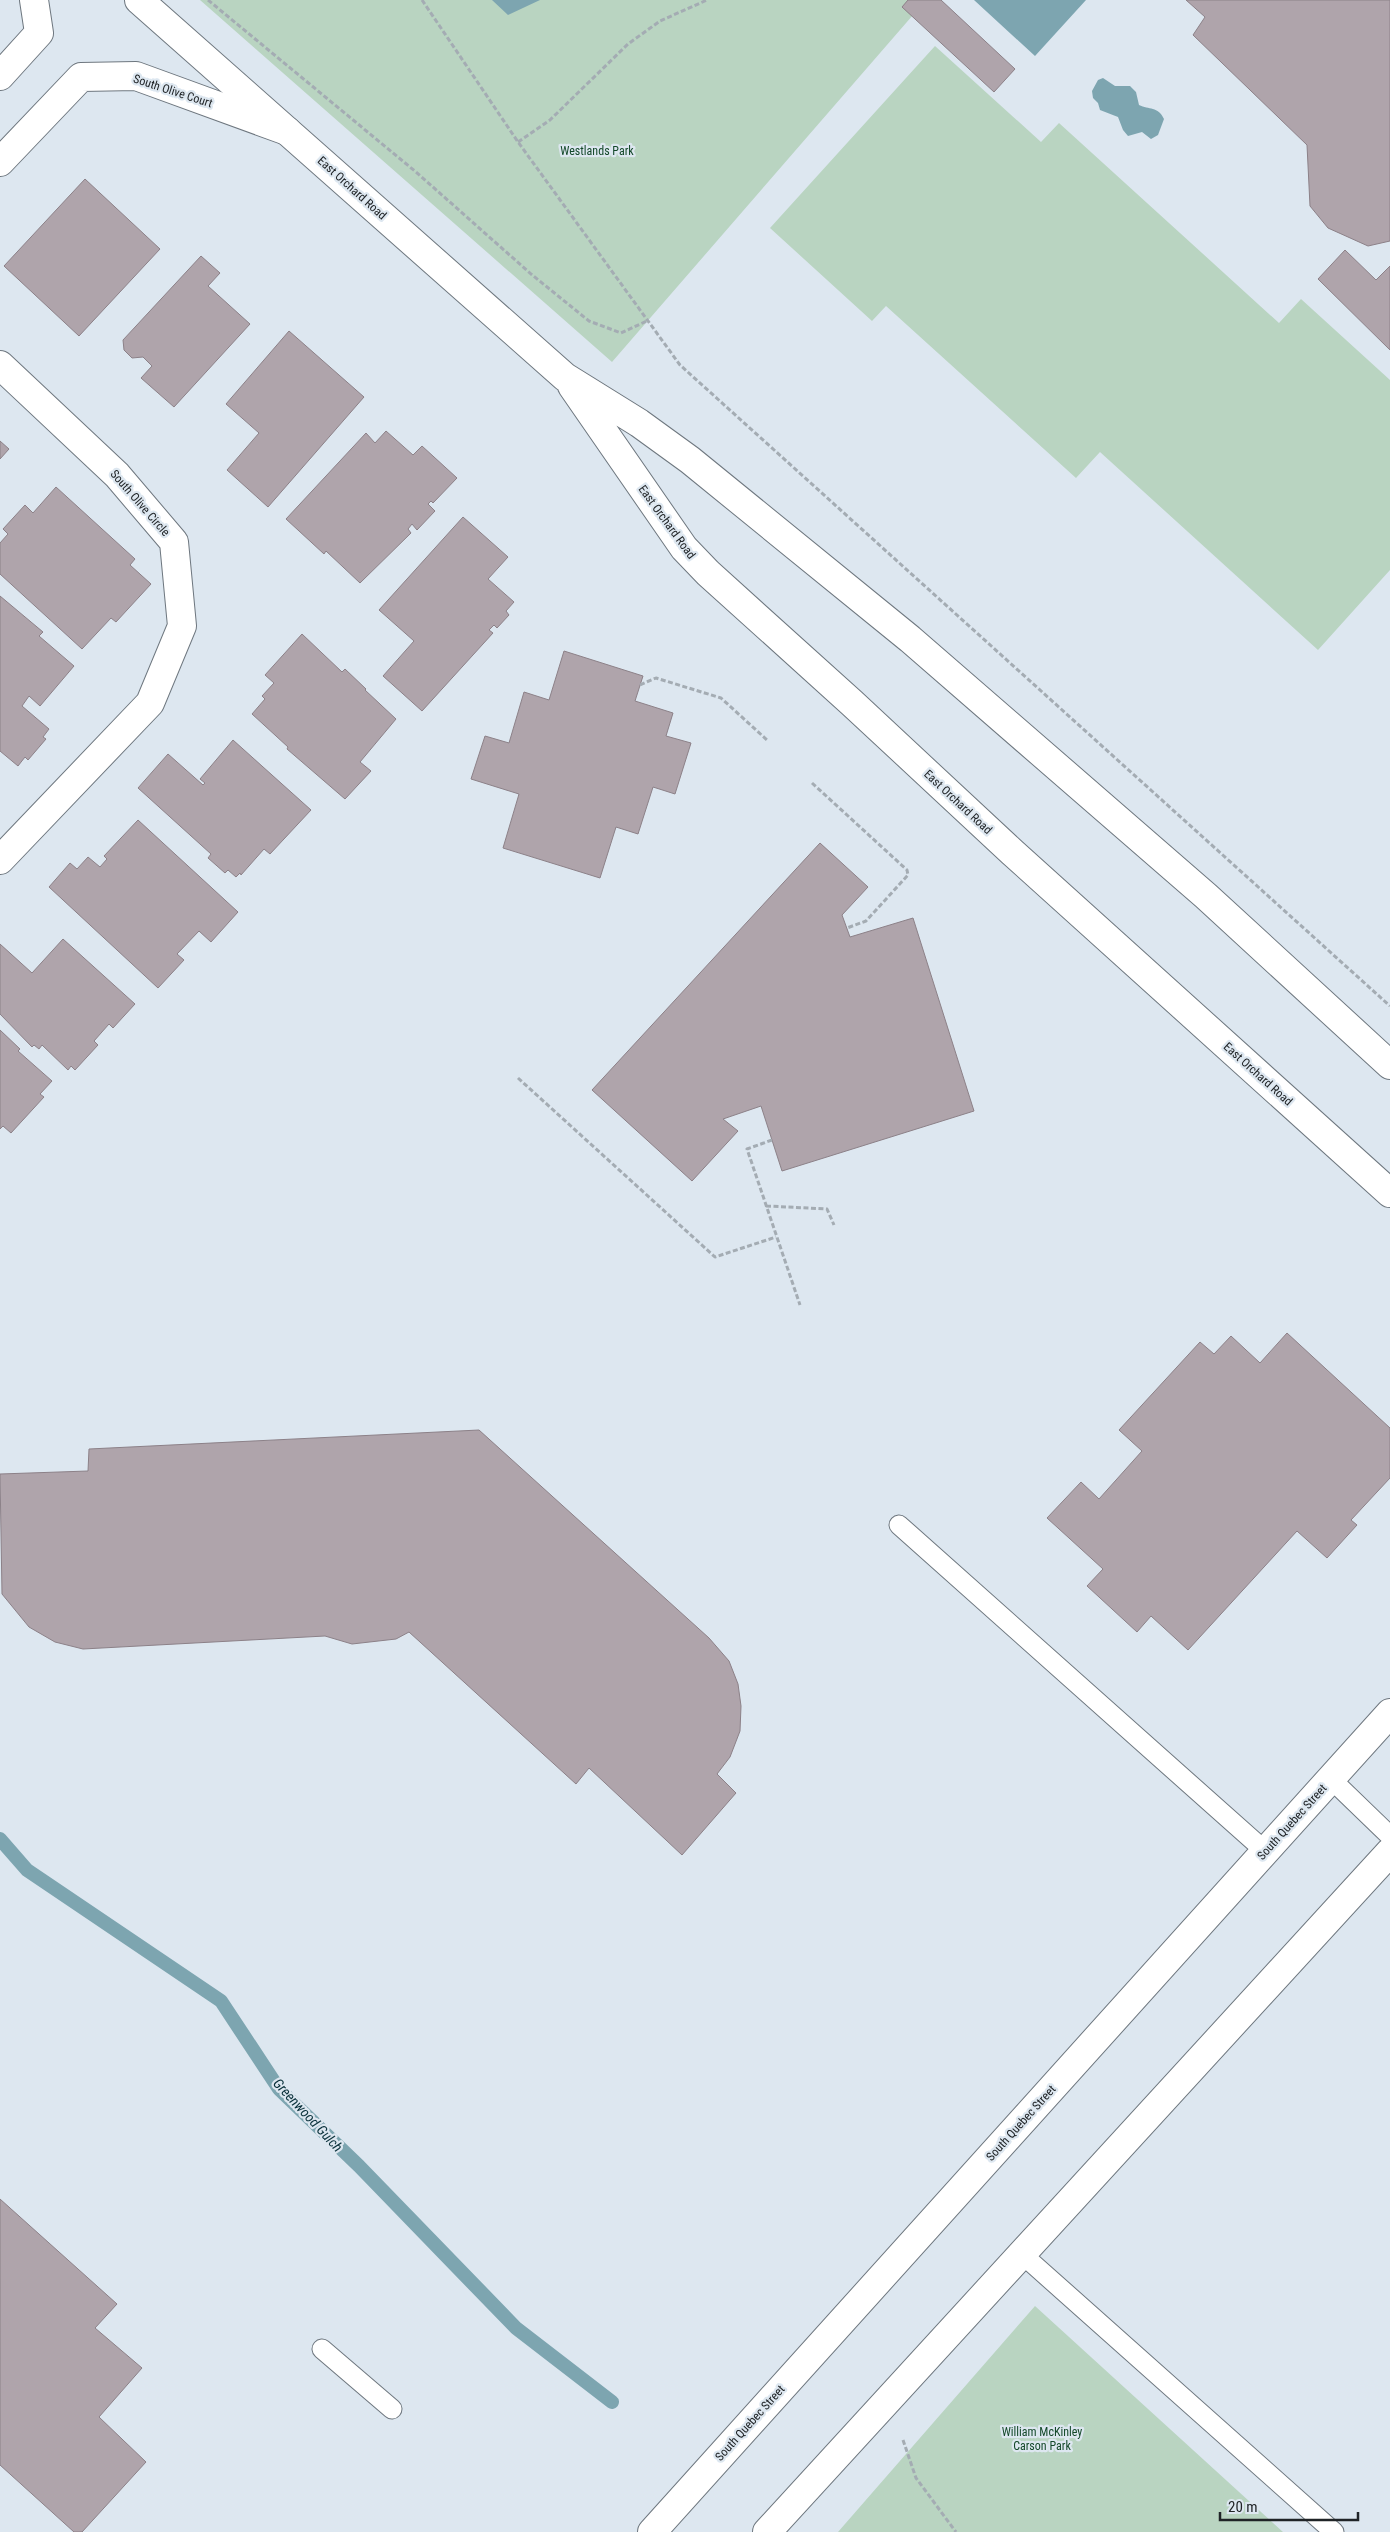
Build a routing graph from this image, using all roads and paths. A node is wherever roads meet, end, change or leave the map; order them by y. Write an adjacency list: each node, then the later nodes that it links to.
1 (34, 0): 6 (main road)
2 (139, 0): 7 (main road, East Orchard Road)
3 (208, 0): 10 (path)
4 (422, 0): 8 (path)
5 (707, 0): 8 (path)
6 (0, 76)
7 (288, 132): 9 (main road, South Olive Court); 12 (main road, East Orchard Road)
8 (518, 142): 10 (path)
9 (0, 162)
10 (649, 320): 18 (path)
11 (0, 365): 16 (main road, South Olive Circle)
12 (565, 377): 19 (main road, East Orchard Road); 22 (main road, East Orchard Road)
13 (640, 685): 14 (path)
14 (767, 740)
15 (812, 783): 17 (path)
16 (0, 860)
17 (847, 928)
18 (1390, 1006)
19 (1390, 1065)
20 (518, 1078): 25 (path)
21 (772, 1140): 23 (path)
22 (1390, 1193)
23 (766, 1206): 24 (path); 25 (path)
24 (834, 1225)
25 (776, 1236): 26 (path)
26 (800, 1306)
27 (899, 1525): 31 (lane)
28 (1390, 1713): 29 (main road, South Quebec Street)
29 (1331, 1778): 30 (lane); 31 (main road, South Quebec Street)
30 (1390, 1836)
31 (1266, 1852): 37 (main road, South Quebec Street)
32 (1390, 1852): 33 (main road)
33 (1023, 2255): 36 (main road); 40 (lane)
34 (322, 2349): 35 (lane)
35 (392, 2409)
36 (878, 2412): 38 (main road); 39 (path)
37 (652, 2532)
38 (767, 2532)
39 (956, 2532)
40 (1334, 2532)

